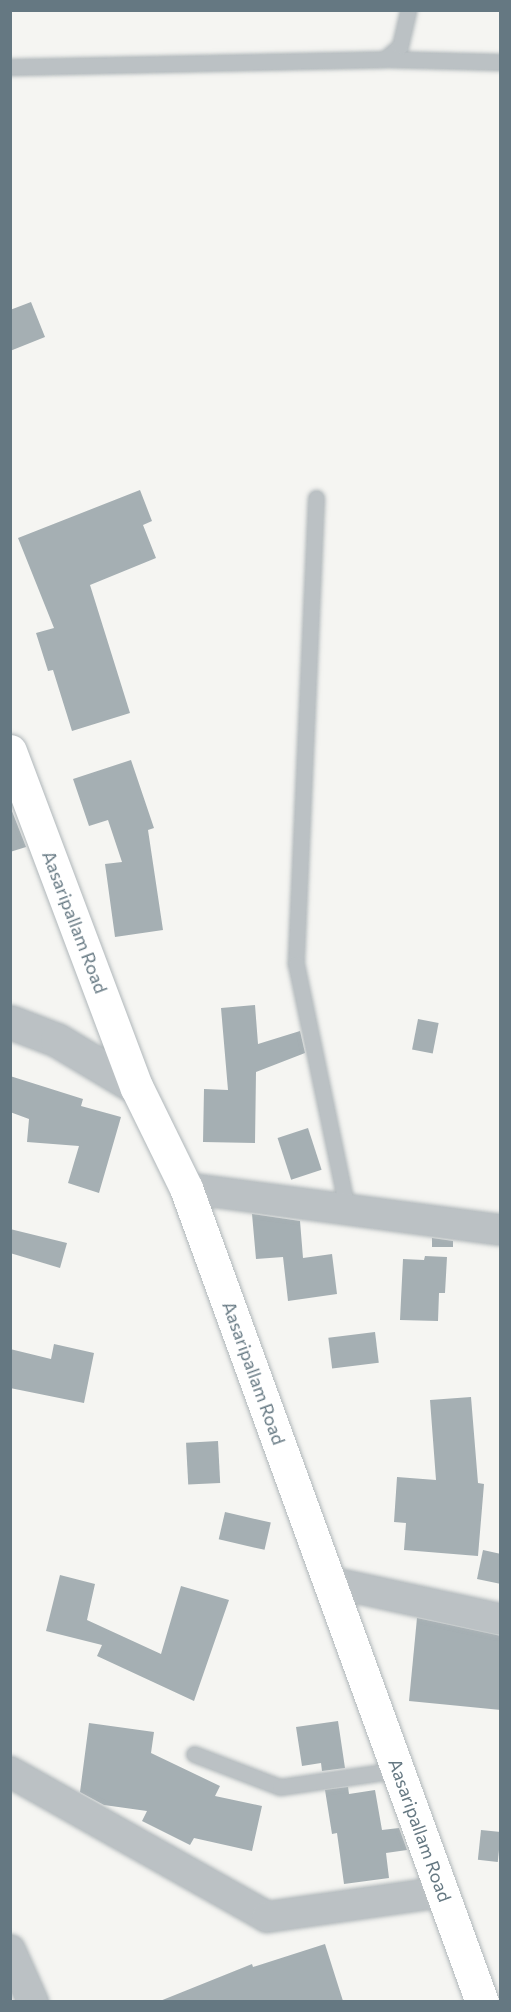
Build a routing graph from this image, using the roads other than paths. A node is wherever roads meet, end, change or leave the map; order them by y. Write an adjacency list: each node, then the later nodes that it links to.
1 (408, 10): 2 (lane)
2 (385, 59): 3 (lane); 4 (lane)
3 (501, 62)
4 (10, 67)
5 (316, 498): 10 (lane)
6 (10, 751): 8 (main road, Aasaripallam Road)
7 (10, 1022): 8 (street)
8 (137, 1088): 9 (main road, Aasaripallam Road)
9 (186, 1188): 10 (street); 12 (main road, Aasaripallam Road)
10 (347, 1209): 11 (street)
11 (501, 1230)
12 (330, 1582): 13 (street); 15 (main road, Aasaripallam Road)
13 (501, 1619)
14 (194, 1754): 15 (lane)
15 (398, 1770): 17 (main road, Aasaripallam Road)
16 (10, 1772): 17 (street)
17 (442, 1892): 20 (main road, Aasaripallam Road)
18 (10, 1950): 19 (street)
19 (33, 2001)
20 (482, 2001)

